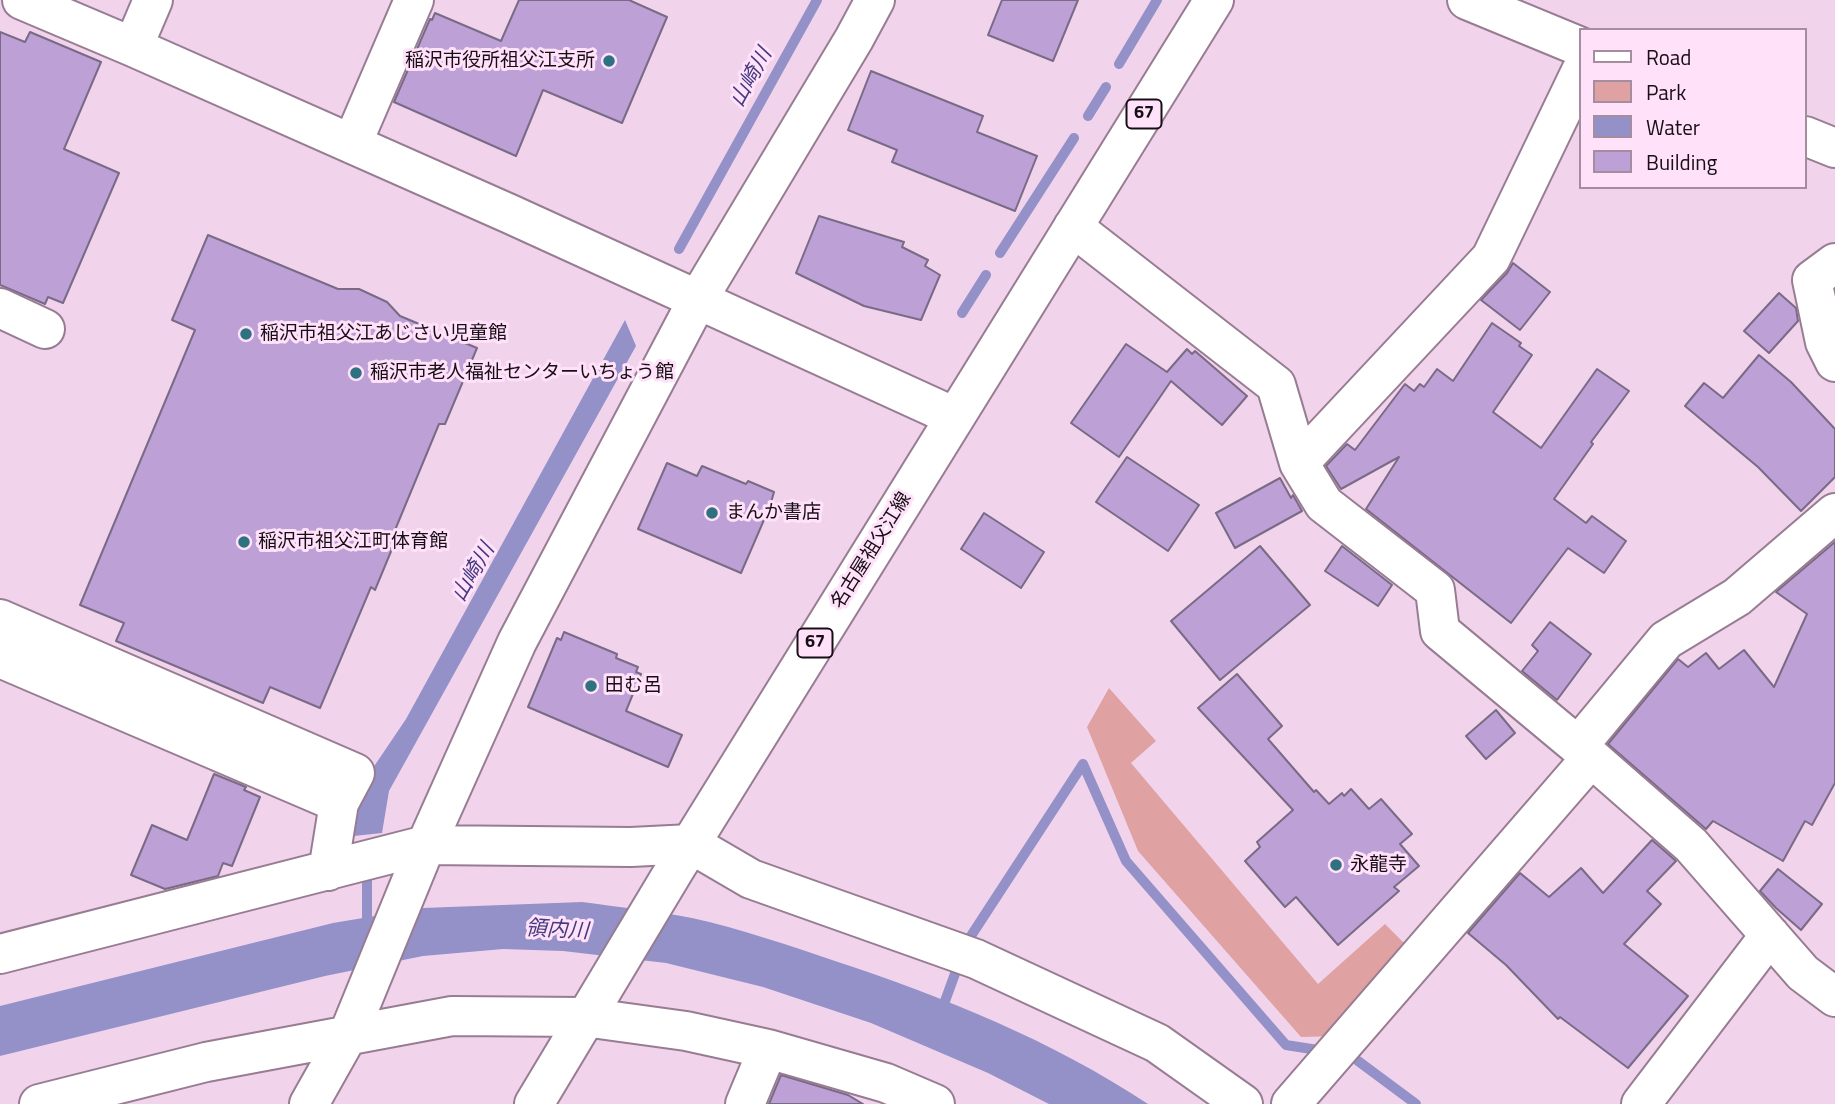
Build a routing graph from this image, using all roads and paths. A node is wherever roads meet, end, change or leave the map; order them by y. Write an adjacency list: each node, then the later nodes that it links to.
1 (22, 0): 7 (street)
2 (153, 0): 7 (street)
3 (414, 0): 11 (street)
4 (876, 0): 15 (street)
5 (1214, 0): 13 (street, 名古屋祖父江線 / 67)
6 (1466, 0): 8 (street)
7 (133, 47): 11 (street)
8 (1580, 47)
9 (1580, 73): 20 (street)
10 (1807, 137): 12 (street)
11 (352, 144): 15 (street)
12 (1835, 148)
13 (1073, 227): 19 (street, 名古屋祖父江線 / 67); 20 (street)
14 (1835, 263): 18 (street)
15 (698, 299): 19 (street); 26 (street)
16 (0, 308): 17 (street)
17 (46, 329)
18 (1835, 362)
19 (955, 417): 27 (street, 名古屋祖父江線 / 67)
20 (1299, 463): 24 (street)
21 (1835, 513): 24 (street)
22 (0, 619): 25 (street)
23 (0, 659): 25 (street)
24 (1585, 752): 29 (street); 41 (street)
25 (339, 803): 28 (street)
26 (421, 856): 27 (street); 28 (street); 33 (street)
27 (683, 856): 32 (street, 名古屋祖父江線 / 67); 40 (street)
28 (328, 871): 30 (street)
29 (1770, 935): 31 (street); 42 (street)
30 (0, 954)
31 (1835, 997)
32 (588, 1011): 33 (street); 34 (street); 37 (street, 名古屋祖父江線 / 67)
33 (353, 1023): 35 (street); 36 (street)
34 (768, 1049): 38 (street); 39 (street)
35 (39, 1104)
36 (309, 1104)
37 (534, 1104)
38 (745, 1104)
39 (935, 1104)
40 (1243, 1104)
41 (1291, 1104)
42 (1641, 1104)

